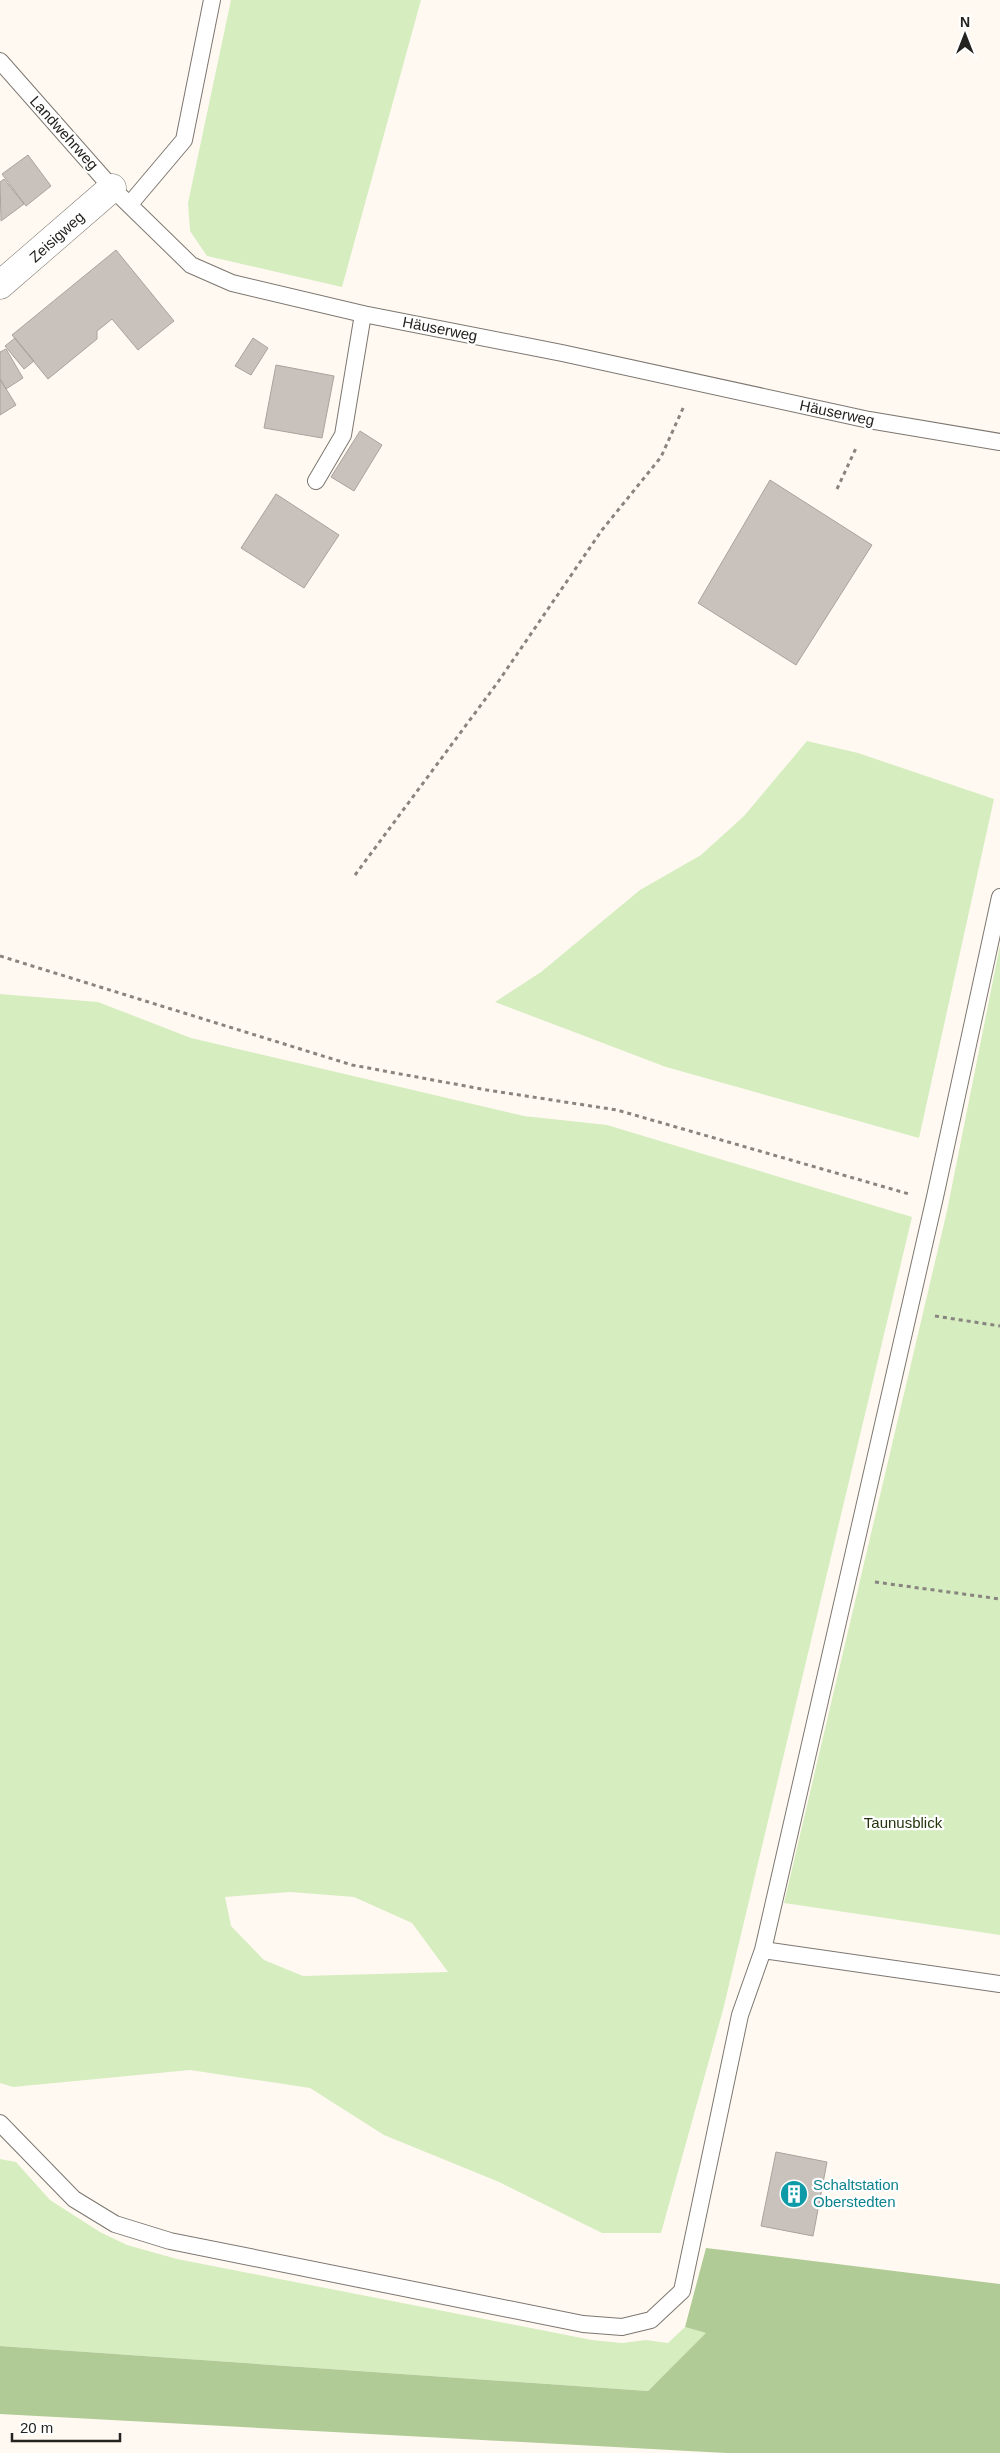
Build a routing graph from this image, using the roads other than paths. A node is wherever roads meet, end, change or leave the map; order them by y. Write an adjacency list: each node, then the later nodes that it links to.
1 (212, 0): 3 (lane)
2 (0, 61): 3 (lane, Landwehrweg)
3 (121, 196): 4 (street, Zeisigweg); 5 (lane, Häuserweg)
4 (0, 285)
5 (363, 314): 6 (lane, Häuserweg); 7 (lane)
6 (1000, 442)
7 (316, 481)
8 (1000, 897): 9 (lane)
9 (763, 1950): 10 (lane); 11 (lane)
10 (1000, 1984)
11 (0, 2123)

